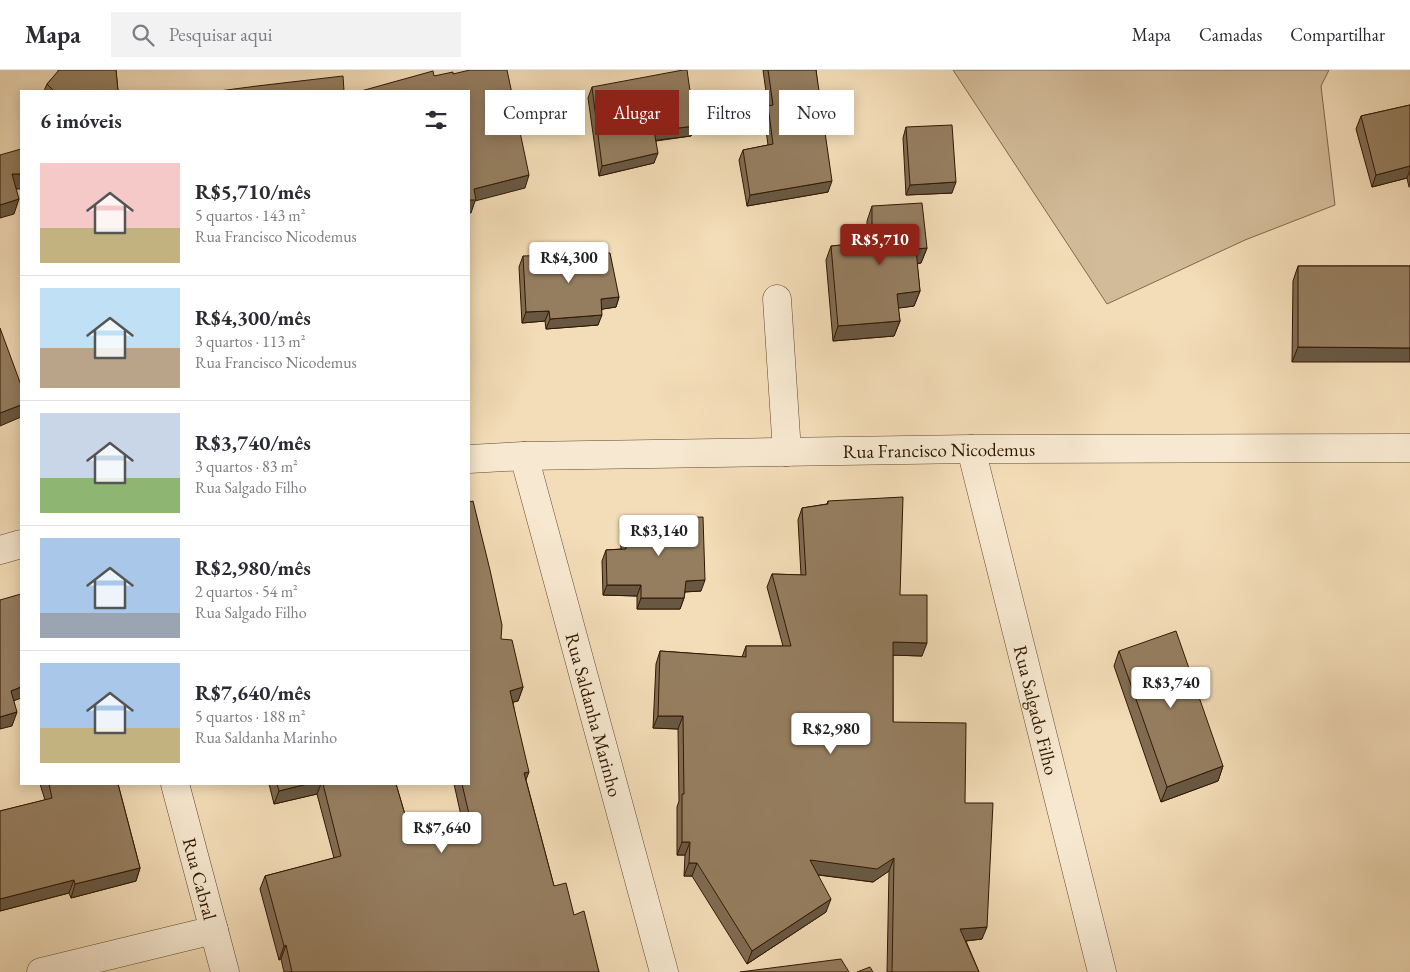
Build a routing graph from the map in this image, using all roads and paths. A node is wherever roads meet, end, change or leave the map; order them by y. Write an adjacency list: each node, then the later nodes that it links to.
1 (777, 299): 4 (street)
2 (971, 448): 3 (street, Rua Francisco Nicodemus); 4 (street, Rua Francisco Nicodemus); 14 (street, Rua Salgado Filho)
3 (1410, 448)
4 (787, 452): 5 (street, Rua Francisco Nicodemus)
5 (524, 456): 6 (street, Rua Francisco Nicodemus); 13 (street, Rua Saldanha Marinho)
6 (470, 459)
7 (20, 544): 8 (street)
8 (0, 550)
9 (175, 785): 10 (street, Rua Cabral)
10 (214, 930): 11 (street); 12 (street, Rua Cabral)
11 (42, 972)
12 (225, 972)
13 (664, 972)
14 (1102, 972)

